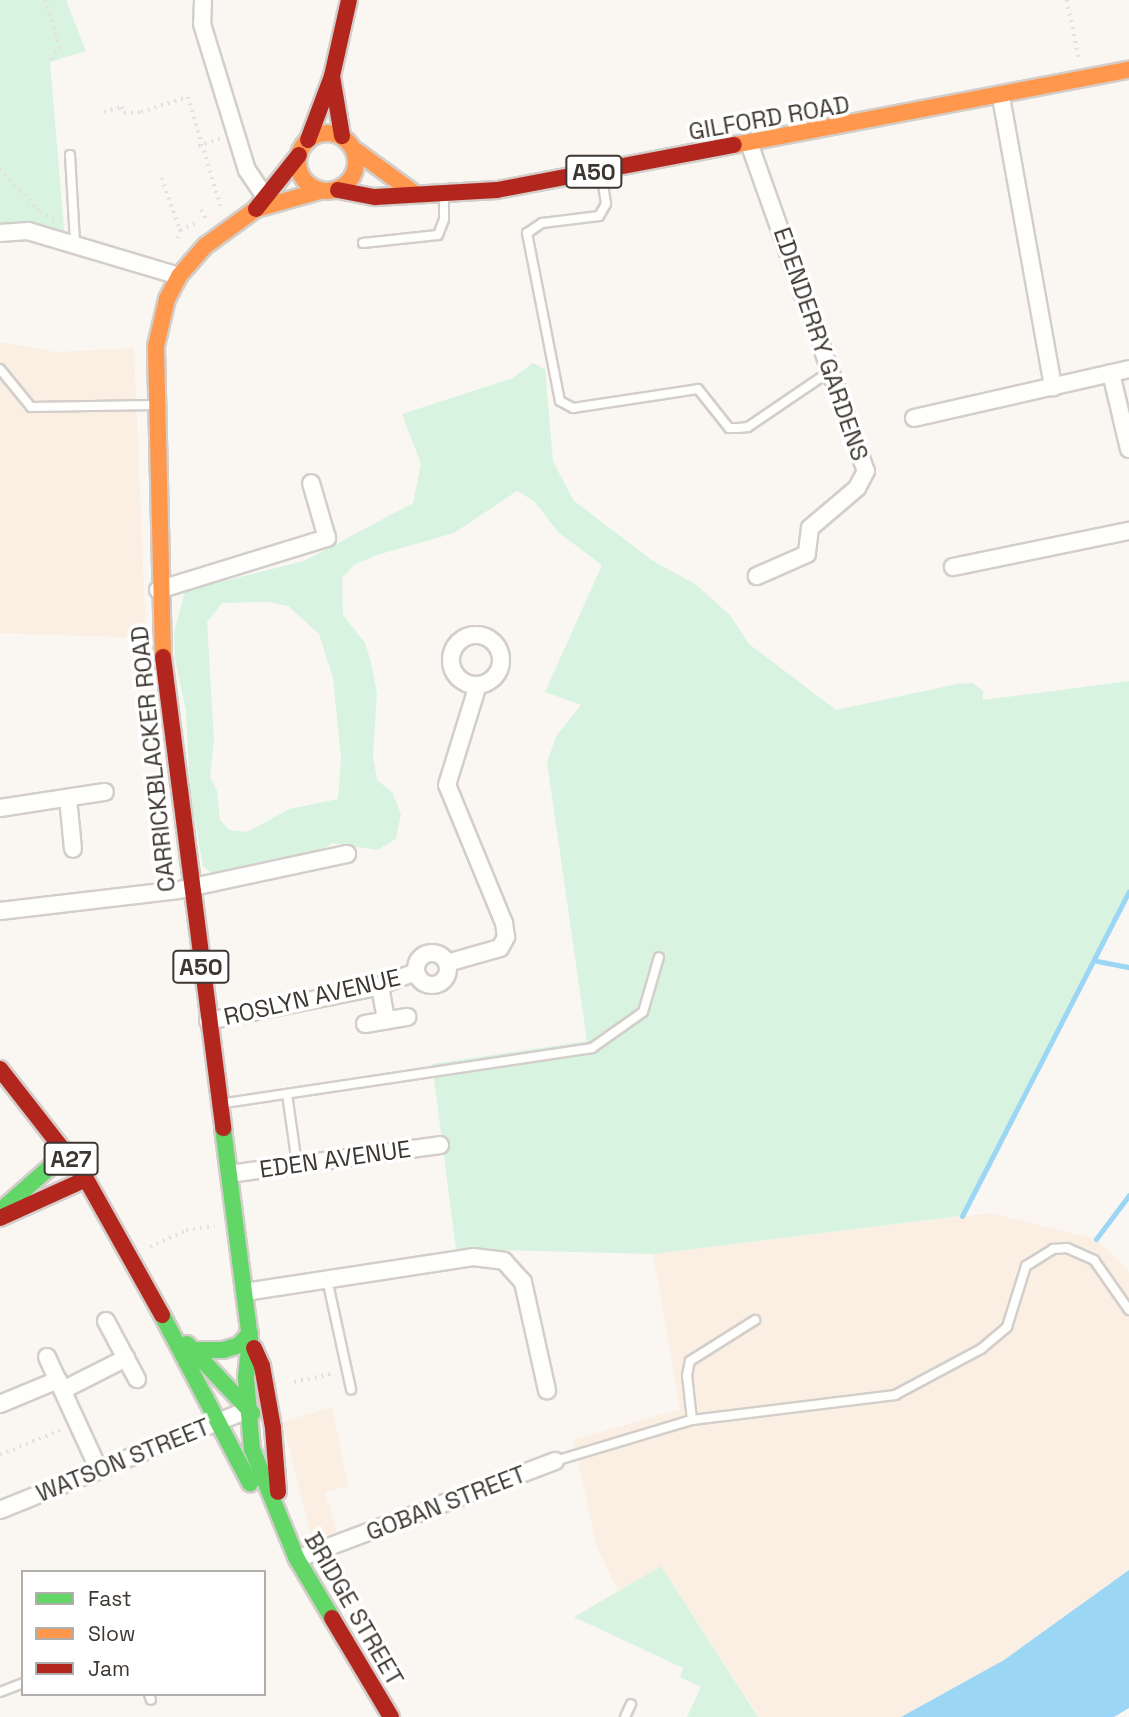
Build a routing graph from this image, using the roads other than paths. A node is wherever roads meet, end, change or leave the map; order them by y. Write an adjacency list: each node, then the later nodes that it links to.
1 (202, 0): 17 (street)
2 (349, 0): 4 (main road)
3 (1129, 70): 5 (main road, GILFORD ROAD / A50)
4 (332, 76): 6 (main road); 7 (main road)
5 (1001, 97): 8 (main road, GILFORD ROAD / A50); 26 (street)
6 (342, 136): 7 (main road); 9 (main road)
7 (308, 140): 11 (main road, A50)
8 (749, 143): 12 (main road, GILFORD ROAD / A50); 24 (street, EDENDERRY GARDENS)
9 (355, 150): 13 (main road); 15 (main road)
10 (70, 155): 19 (lane)
11 (299, 155): 14 (main road); 17 (main road, CARRICKBLACKER ROAD / A50)
12 (601, 171): 16 (main road, GILFORD ROAD / A50); 24 (lane)
13 (338, 190): 14 (main road, A50); 15 (main road, GILFORD ROAD / A50)
14 (320, 191): 17 (main road, CARRICKBLACKER ROAD / A50)
15 (414, 193): 16 (main road, GILFORD ROAD / A50)
16 (444, 195): 20 (lane)
17 (264, 203): 21 (main road, CARRICKBLACKER ROAD / A50)
18 (0, 233): 19 (street)
19 (74, 235): 21 (street)
20 (363, 243)
21 (179, 276): 27 (main road, CARRICKBLACKER ROAD / A50)
22 (0, 369): 27 (lane)
23 (1129, 369): 25 (street)
24 (832, 370): 33 (street, EDENDERRY GARDENS)
25 (1111, 373): 26 (street); 29 (street)
26 (1053, 387): 28 (street)
27 (157, 405): 34 (main road, CARRICKBLACKER ROAD / A50)
28 (914, 418)
29 (1129, 449)
30 (311, 483): 34 (street)
31 (1129, 531): 32 (street)
32 (953, 567)
33 (757, 576)
34 (158, 590): 41 (main road, CARRICKBLACKER ROAD / A50)
35 (478, 685): 44 (street)
36 (105, 792): 37 (street)
37 (68, 798): 38 (street); 39 (street)
38 (0, 808)
39 (72, 849)
40 (347, 854): 41 (street)
41 (190, 888): 42 (street); 48 (main road, CARRICKBLACKER ROAD / A50)
42 (0, 911)
43 (659, 957): 52 (lane)
44 (447, 963): 45 (street); 45 (street)
45 (416, 972): 46 (street, ROSLYN AVENUE)
46 (380, 986): 48 (street, ROSLYN AVENUE); 49 (street)
47 (407, 1017): 49 (street)
48 (208, 1020): 53 (main road, CARRICKBLACKER ROAD / A50)
49 (386, 1020): 50 (street)
50 (365, 1024)
51 (0, 1069): 55 (main road, BRIDGE STREET / A27)
52 (287, 1094): 53 (lane); 56 (lane)
53 (218, 1104): 57 (main road, CARRICKBLACKER ROAD / A50)
54 (440, 1145): 56 (street, EDEN AVENUE)
55 (66, 1153): 58 (main road, BRIDGE STREET / A27); 59 (main road)
56 (296, 1164): 57 (street, EDEN AVENUE)
57 (229, 1174): 62 (main road, CARRICKBLACKER ROAD / A50)
58 (86, 1179): 60 (main road); 66 (main road, BRIDGE STREET / A27)
59 (0, 1211)
60 (0, 1218)
61 (327, 1279): 62 (street); 73 (lane); 74 (street)
62 (245, 1292): 67 (main road, CARRICKBLACKER ROAD / A50)
63 (1129, 1310): 78 (lane)
64 (755, 1320): 78 (lane)
65 (106, 1321): 70 (street)
66 (171, 1330): 68 (main road, BRIDGE STREET / A27); 77 (main road, BRIDGE STREET / A27)
67 (250, 1336): 68 (main road); 76 (main road, CARRICKBLACKER ROAD / A50); 79 (main road, CARRICKBLACKER ROAD / A50)
68 (194, 1350): 76 (main road, BRIDGE STREET / A27)
69 (47, 1357): 72 (street)
70 (126, 1358): 71 (street); 72 (street)
71 (137, 1379)
72 (60, 1385): 75 (street); 81 (street)
73 (351, 1389)
74 (547, 1390)
75 (0, 1404)
76 (247, 1410): 77 (street, WATSON STREET); 79 (main road, BRIDGE STREET / A27); 83 (main road, BRIDGE STREET / A27)
77 (219, 1420): 81 (street, WATSON STREET); 83 (main road, BRIDGE STREET / A27)
78 (692, 1420): 80 (lane)
79 (273, 1428): 83 (main road, BRIDGE STREET / A27)
80 (555, 1461): 84 (street, GOBAN STREET)
81 (99, 1470): 82 (street, WATSON STREET)
82 (0, 1510)
83 (280, 1522): 84 (main road, BRIDGE STREET / A27)
84 (297, 1559): 88 (main road, BRIDGE STREET / A27)
85 (21, 1684): 86 (lane)
86 (0, 1692)
87 (631, 1704): 89 (lane)
88 (391, 1717)
89 (625, 1717)

